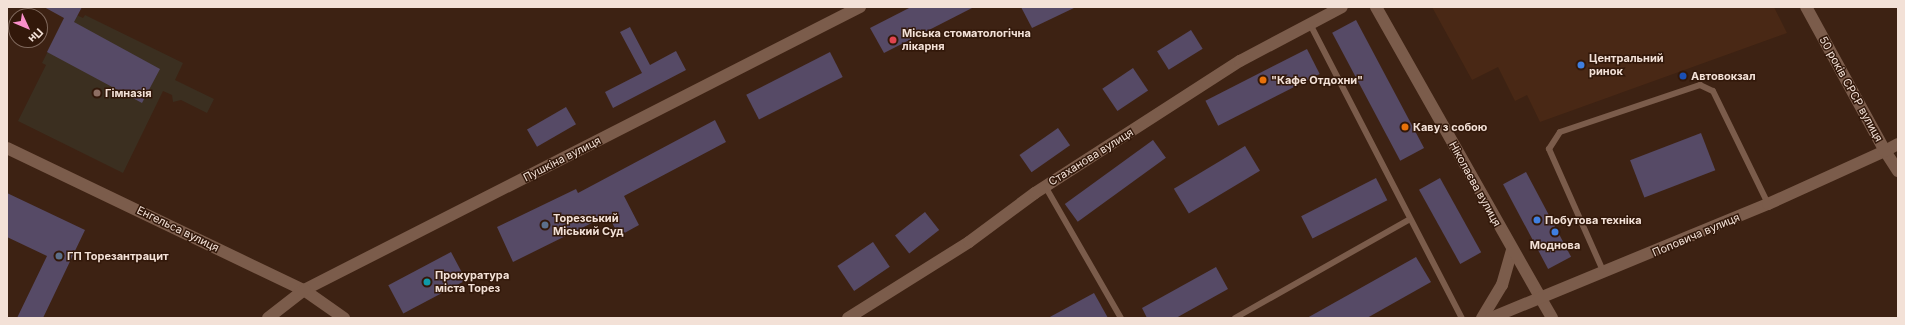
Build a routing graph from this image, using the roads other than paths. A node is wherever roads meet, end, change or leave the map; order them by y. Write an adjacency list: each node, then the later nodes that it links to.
1 (860, 7): 15 (street, Пушкіна вулиця)
2 (1342, 7): 5 (street, Стаханова вулиця)
3 (1376, 7): 13 (street, Ніколаєва вулиця)
4 (1806, 7): 8 (street, 50 років СРСР вулиця)
5 (1310, 24): 10 (street, Стаханова вулиця); 12 (lane)
6 (1898, 144): 8 (street, Поповича вулиця)
7 (7, 148): 15 (street, Енгельса вулиця)
8 (1886, 151): 9 (street, 50 років СРСР вулиця); 11 (street, Поповича вулиця)
9 (1898, 171)
10 (1045, 186): 19 (street, Стаханова вулиця); 20 (lane)
11 (1768, 204): 14 (street, Поповича вулиця); 14 (lane)
12 (1410, 218): 21 (lane); 22 (lane)
13 (1512, 249): 16 (street, Ніколаєва вулиця); 23 (street)
14 (1604, 273): 16 (street, Поповича вулиця)
15 (304, 290): 17 (street, Пушкіна вулиця); 18 (street, Енгельса вулиця)
16 (1540, 297): 24 (street, Поповича вулиця); 25 (street, Ніколаєва вулиця)
17 (268, 318)
18 (344, 318)
19 (848, 318)
20 (1121, 318)
21 (1234, 318)
22 (1462, 318)
23 (1482, 318)
24 (1491, 318)
25 (1552, 318)

